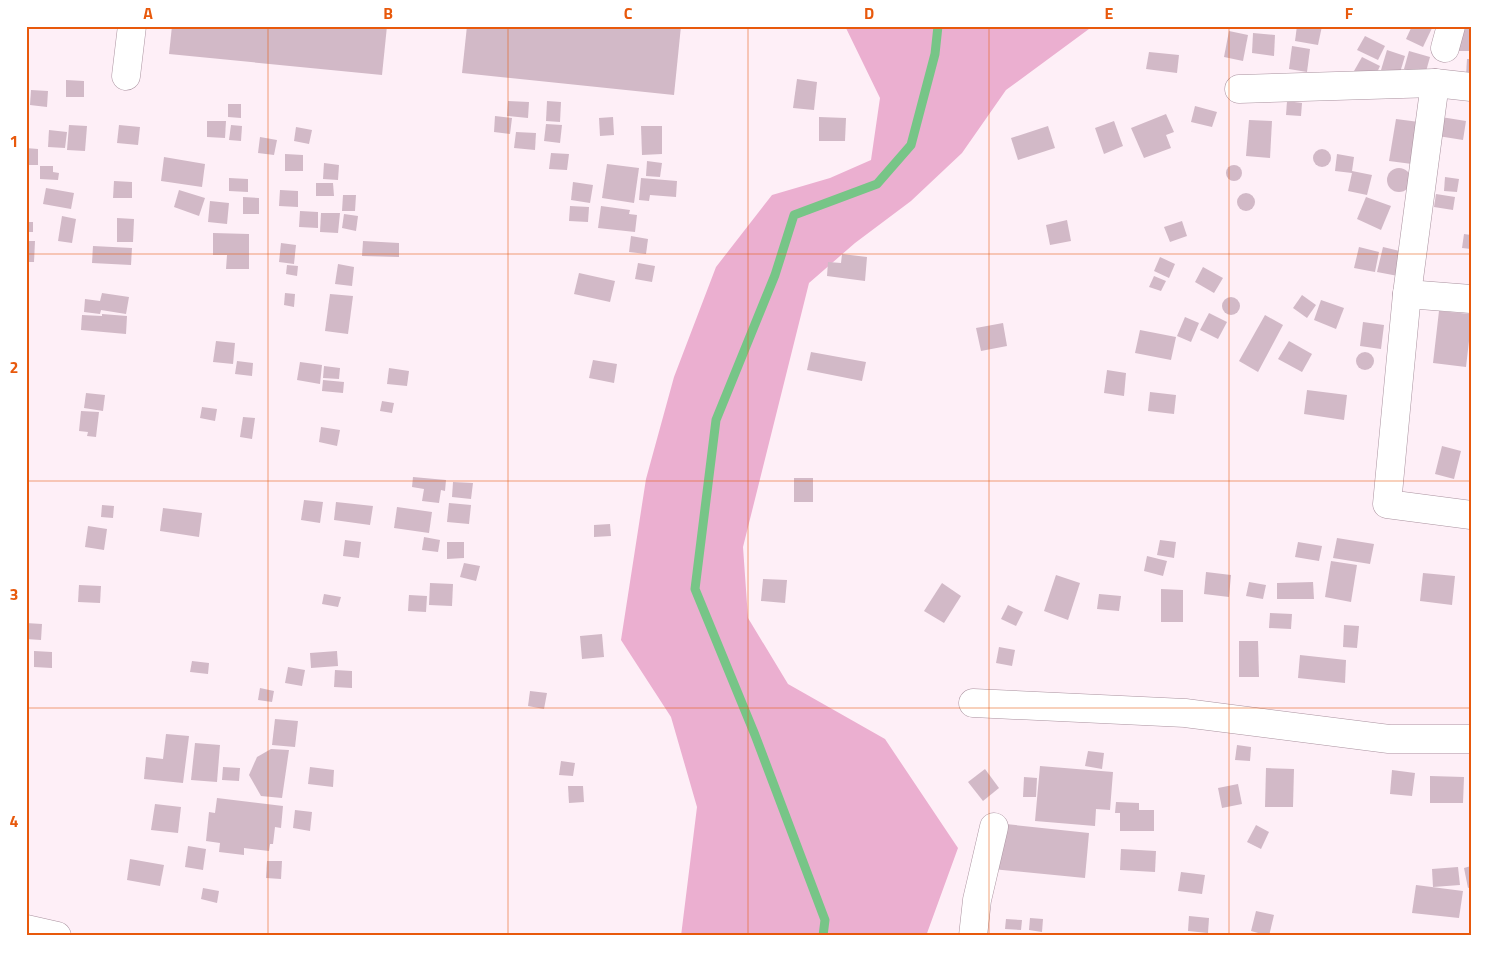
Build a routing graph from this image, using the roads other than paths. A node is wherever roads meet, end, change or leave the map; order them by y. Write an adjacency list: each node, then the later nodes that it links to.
1 (132, 26): 2 (street)
2 (126, 76)
3 (1435, 83): 4 (street); 5 (street); 6 (street)
4 (1471, 87)
5 (1240, 89)
6 (1407, 294): 7 (street); 8 (street)
7 (1471, 299)
8 (1471, 515)
9 (973, 703): 10 (street)
10 (1471, 739)
11 (994, 827): 14 (street)
12 (26, 929): 13 (street)
13 (57, 936)
14 (973, 936)

